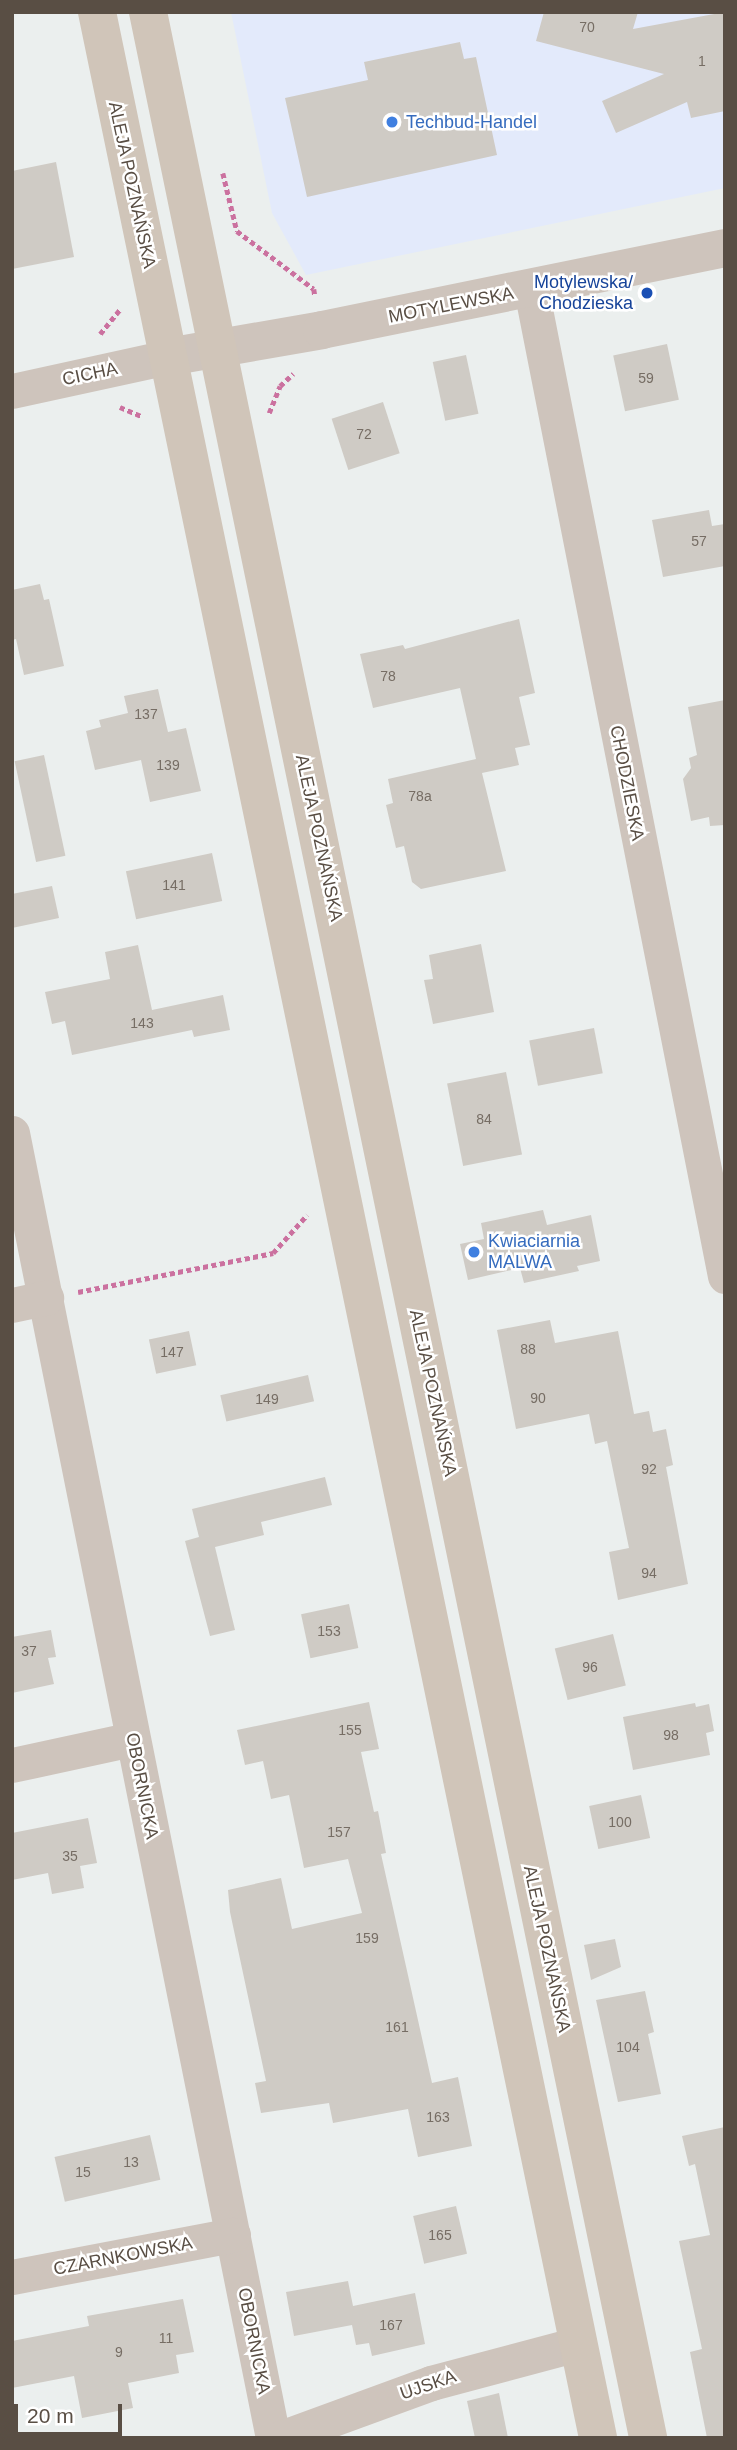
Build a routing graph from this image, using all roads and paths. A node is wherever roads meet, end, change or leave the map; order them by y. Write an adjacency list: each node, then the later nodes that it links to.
1 (97, 12): 8 (main road, ALEJA POZNAŃSKA)
2 (148, 12): 7 (main road, ALEJA POZNAŃSKA)
3 (220, 158): 5 (path)
4 (725, 248): 6 (street, MOTYLEWSKA)
5 (314, 289)
6 (531, 289): 7 (street, MOTYLEWSKA); 12 (street, CHODZIESKA)
7 (218, 349): 8 (street); 23 (main road, ALEJA POZNAŃSKA)
8 (168, 357): 9 (street, CICHA); 19 (main road, ALEJA POZNAŃSKA)
9 (12, 391)
10 (12, 1133): 13 (street, OBORNICKA)
11 (309, 1213): 13 (path)
12 (725, 1276)
13 (46, 1298): 14 (street); 15 (street, OBORNICKA)
14 (12, 1305)
15 (132, 1739): 16 (street); 17 (street, OBORNICKA)
16 (12, 1765)
17 (233, 2235): 18 (street, CZARNKOWSKA); 20 (street, OBORNICKA)
18 (12, 2277)
19 (578, 2344): 21 (street, UJSKA); 22 (main road, ALEJA POZNAŃSKA)
20 (273, 2438)
21 (281, 2438)
22 (598, 2438)
23 (648, 2438)

